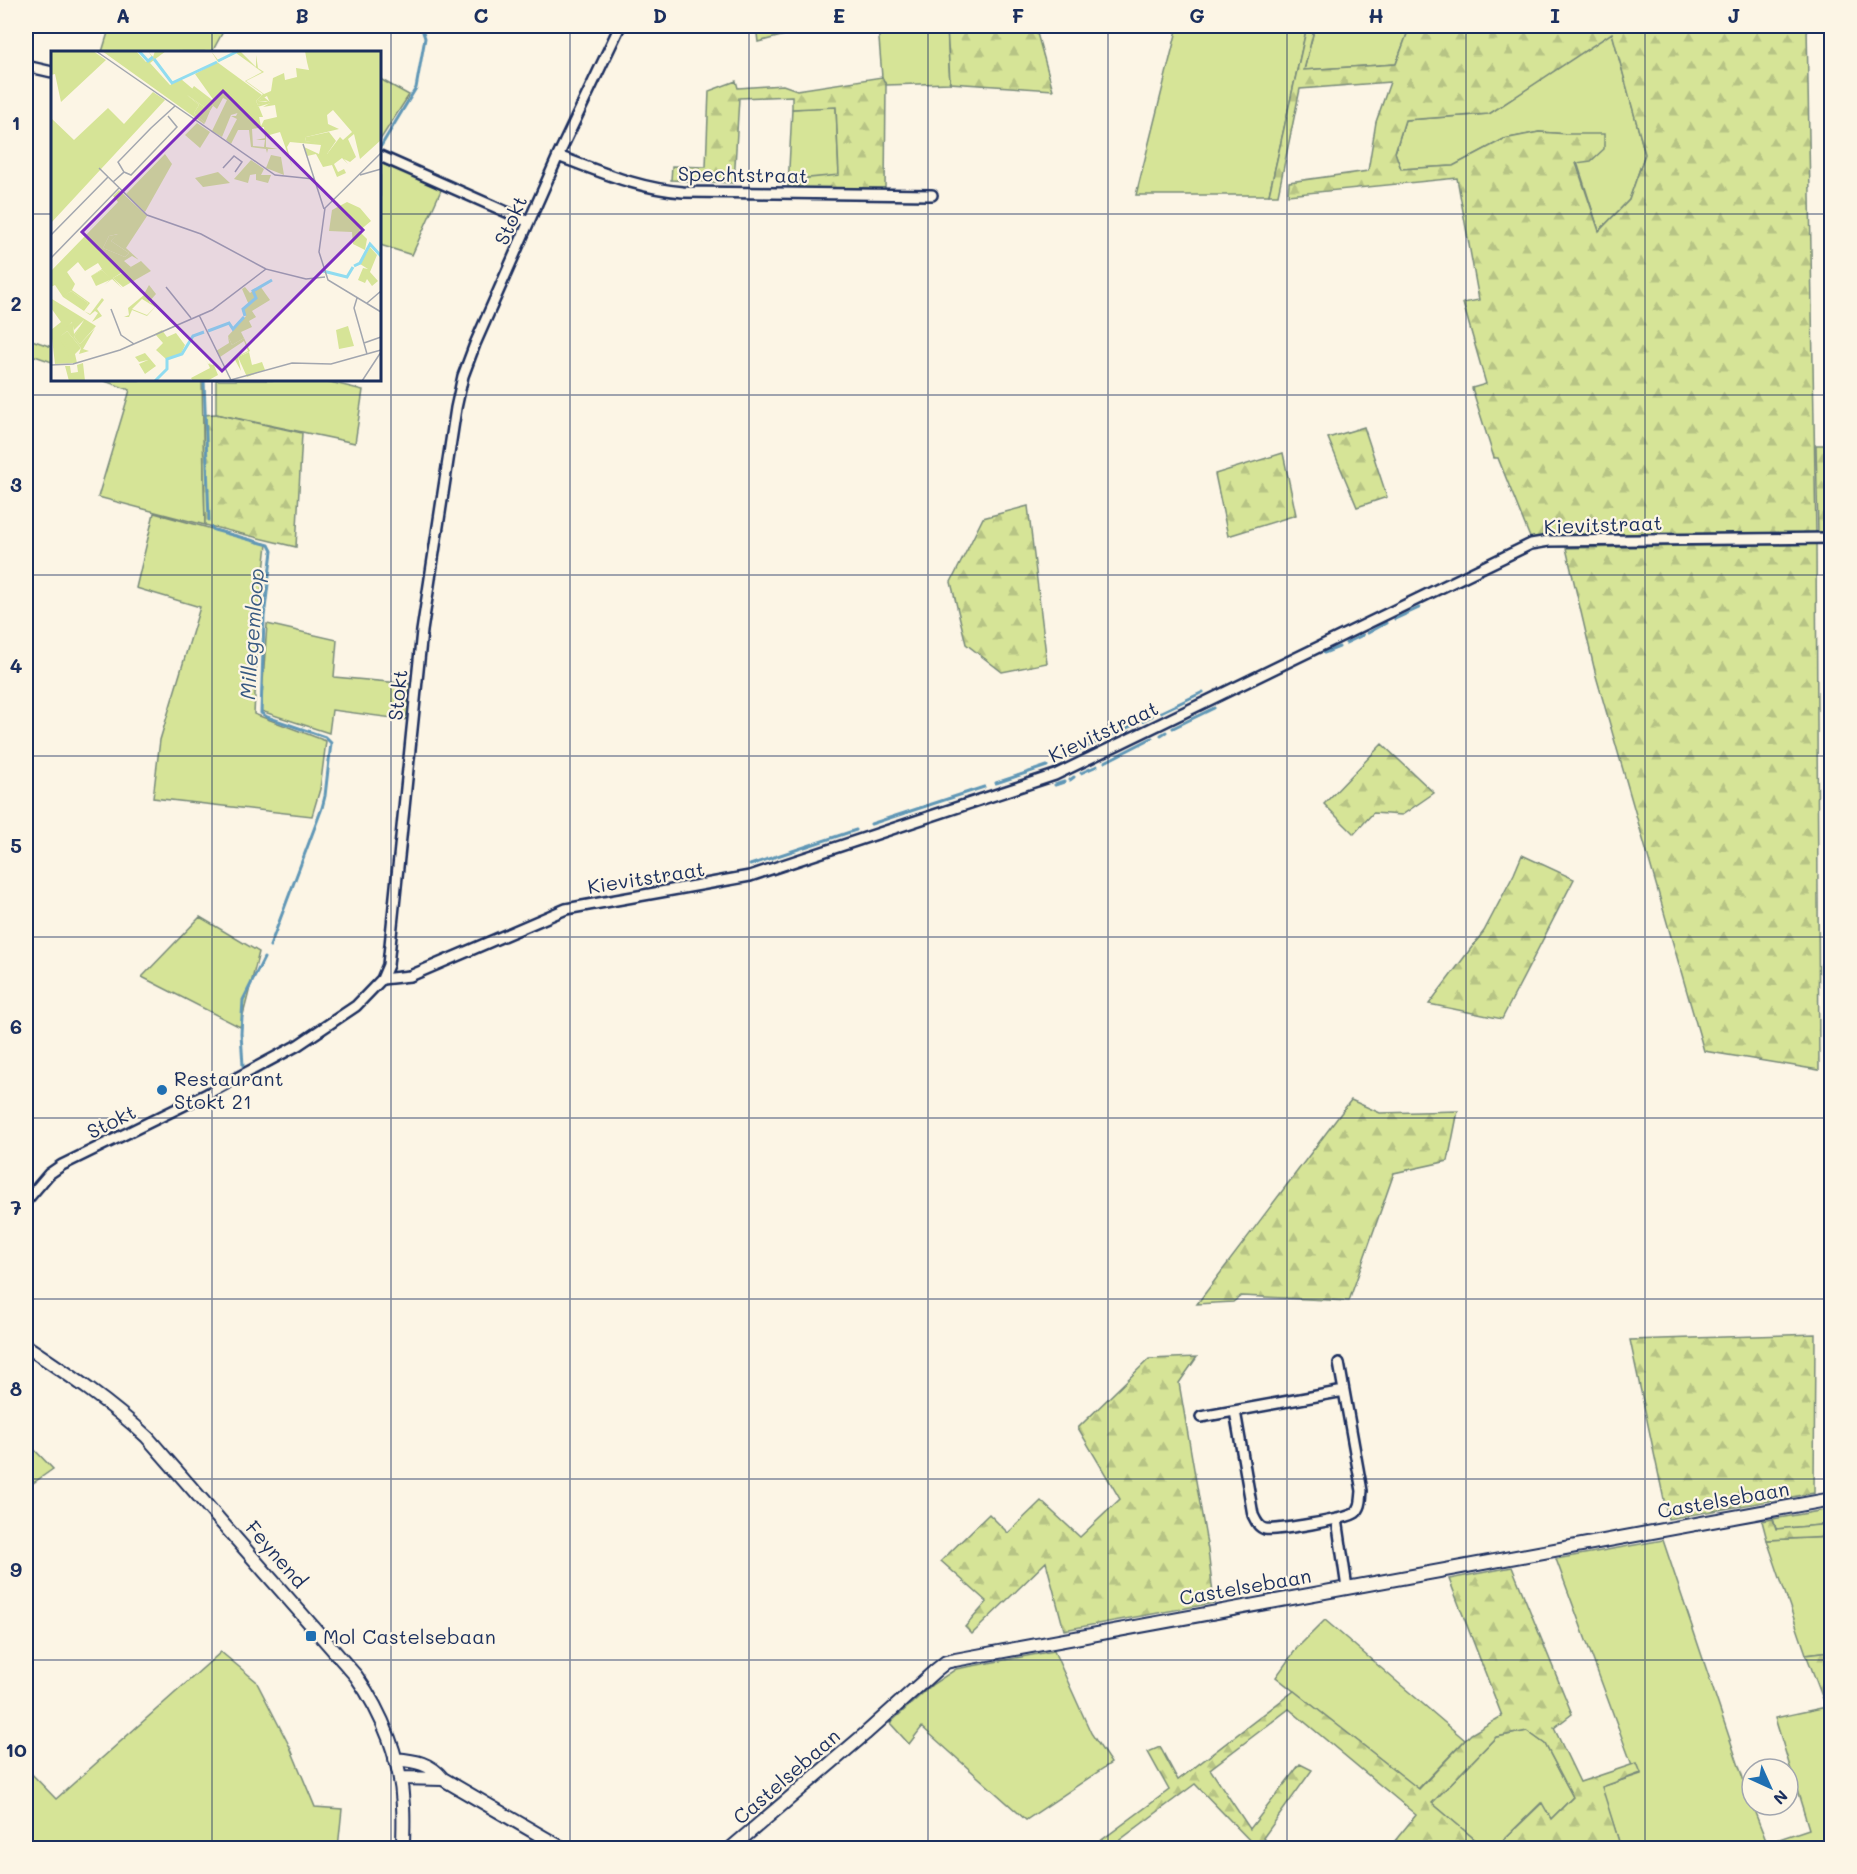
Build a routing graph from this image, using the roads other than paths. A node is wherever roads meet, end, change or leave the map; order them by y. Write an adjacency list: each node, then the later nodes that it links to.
1 (620, 26): 5 (street, Stokt)
2 (26, 66): 3 (street)
3 (51, 72)
4 (381, 156): 7 (street)
5 (558, 156): 6 (street, Spechtstraat); 7 (street, Stokt)
6 (932, 195)
7 (529, 222): 9 (street, Stokt)
8 (1832, 538): 9 (street, Kievitstraat)
9 (382, 979): 10 (street, Stokt)
10 (26, 1201)
11 (26, 1346): 19 (street, Feynend)
12 (1339, 1363): 13 (street)
13 (1344, 1391): 14 (street); 17 (street)
14 (1235, 1411): 15 (street); 17 (street)
15 (1200, 1417)
16 (1832, 1499): 18 (street, Castelsebaan)
17 (1337, 1519): 18 (street)
18 (1347, 1588): 24 (street, Castelsebaan)
19 (395, 1759): 20 (street, Feynend); 21 (street)
20 (400, 1778): 21 (street); 22 (street, Feynend)
21 (443, 1779): 23 (street)
22 (403, 1848)
23 (562, 1848)
24 (731, 1848)

